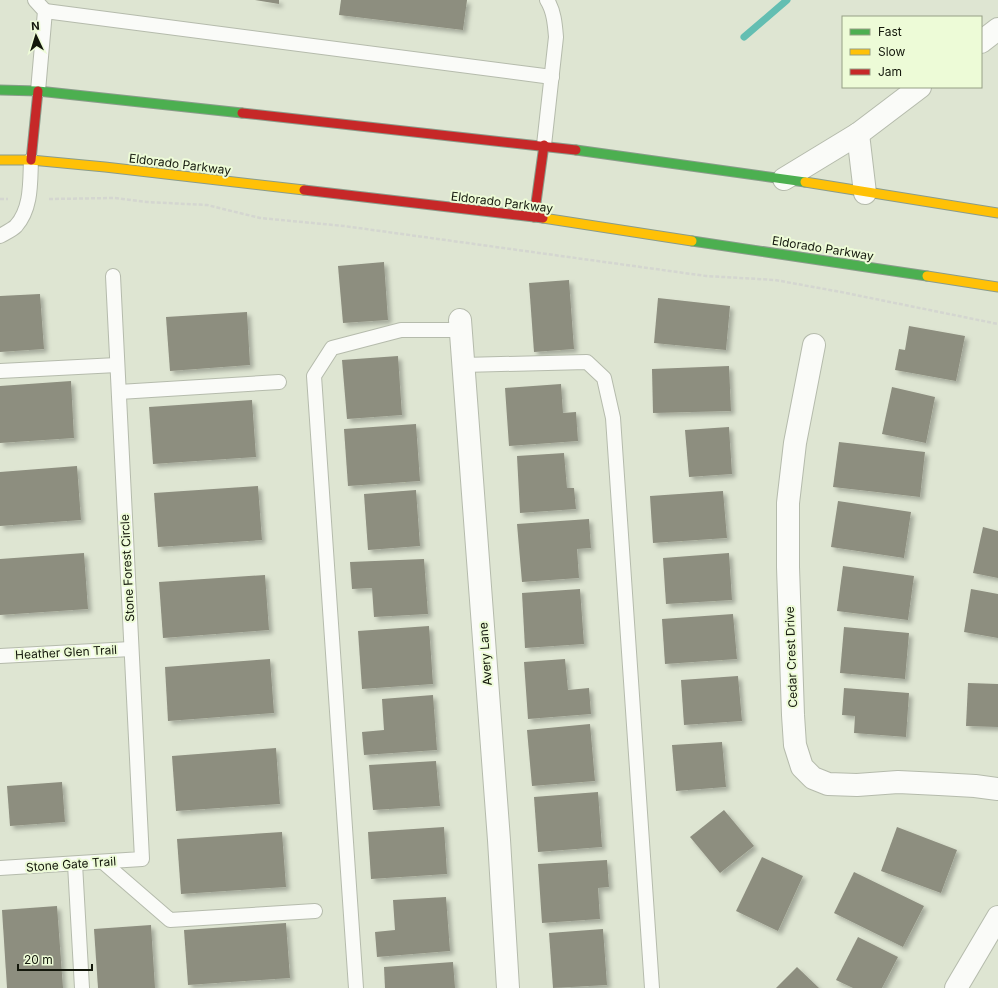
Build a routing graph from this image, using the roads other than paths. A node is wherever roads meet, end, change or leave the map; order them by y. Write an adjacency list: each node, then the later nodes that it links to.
1 (35, 0): 3 (lane)
2 (547, 0): 6 (lane)
3 (45, 11): 6 (lane); 9 (lane)
4 (998, 29): 5 (street)
5 (982, 41)
6 (552, 77): 11 (lane)
7 (919, 88): 10 (street)
8 (0, 90): 9 (main road)
9 (38, 91): 11 (main road); 13 (main road)
10 (858, 134): 14 (street); 15 (street)
11 (544, 145): 14 (main road); 17 (main road)
12 (0, 160): 13 (main road, Eldorado Parkway)
13 (31, 160): 17 (main road, Eldorado Parkway); 18 (lane)
14 (784, 179): 15 (main road)
15 (865, 193): 16 (main road)
16 (998, 213)
17 (534, 217): 20 (main road, Eldorado Parkway)
18 (0, 236)
19 (113, 276): 23 (lane, Stone Forest Circle)
20 (998, 287)
21 (460, 325): 24 (street, Avery Lane); 38 (lane)
22 (814, 345): 30 (street, Cedar Crest Drive)
23 (117, 365): 25 (lane); 27 (lane, Stone Forest Circle)
24 (463, 365): 39 (street, Avery Lane); 40 (lane)
25 (0, 371)
26 (279, 382): 27 (lane)
27 (119, 392): 28 (lane, Stone Forest Circle)
28 (131, 648): 29 (lane, Heather Glen Trail); 31 (lane, Stone Forest Circle)
29 (0, 656)
30 (998, 789)
31 (142, 859): 32 (lane, Stone Gate Trail)
32 (103, 862): 33 (lane, Stone Gate Trail); 35 (lane)
33 (75, 864): 34 (lane, Stone Gate Trail); 37 (lane)
34 (0, 868)
35 (315, 912)
36 (998, 917): 41 (street)
37 (82, 988)
38 (356, 988)
39 (508, 988)
40 (652, 988)
41 (956, 988)

